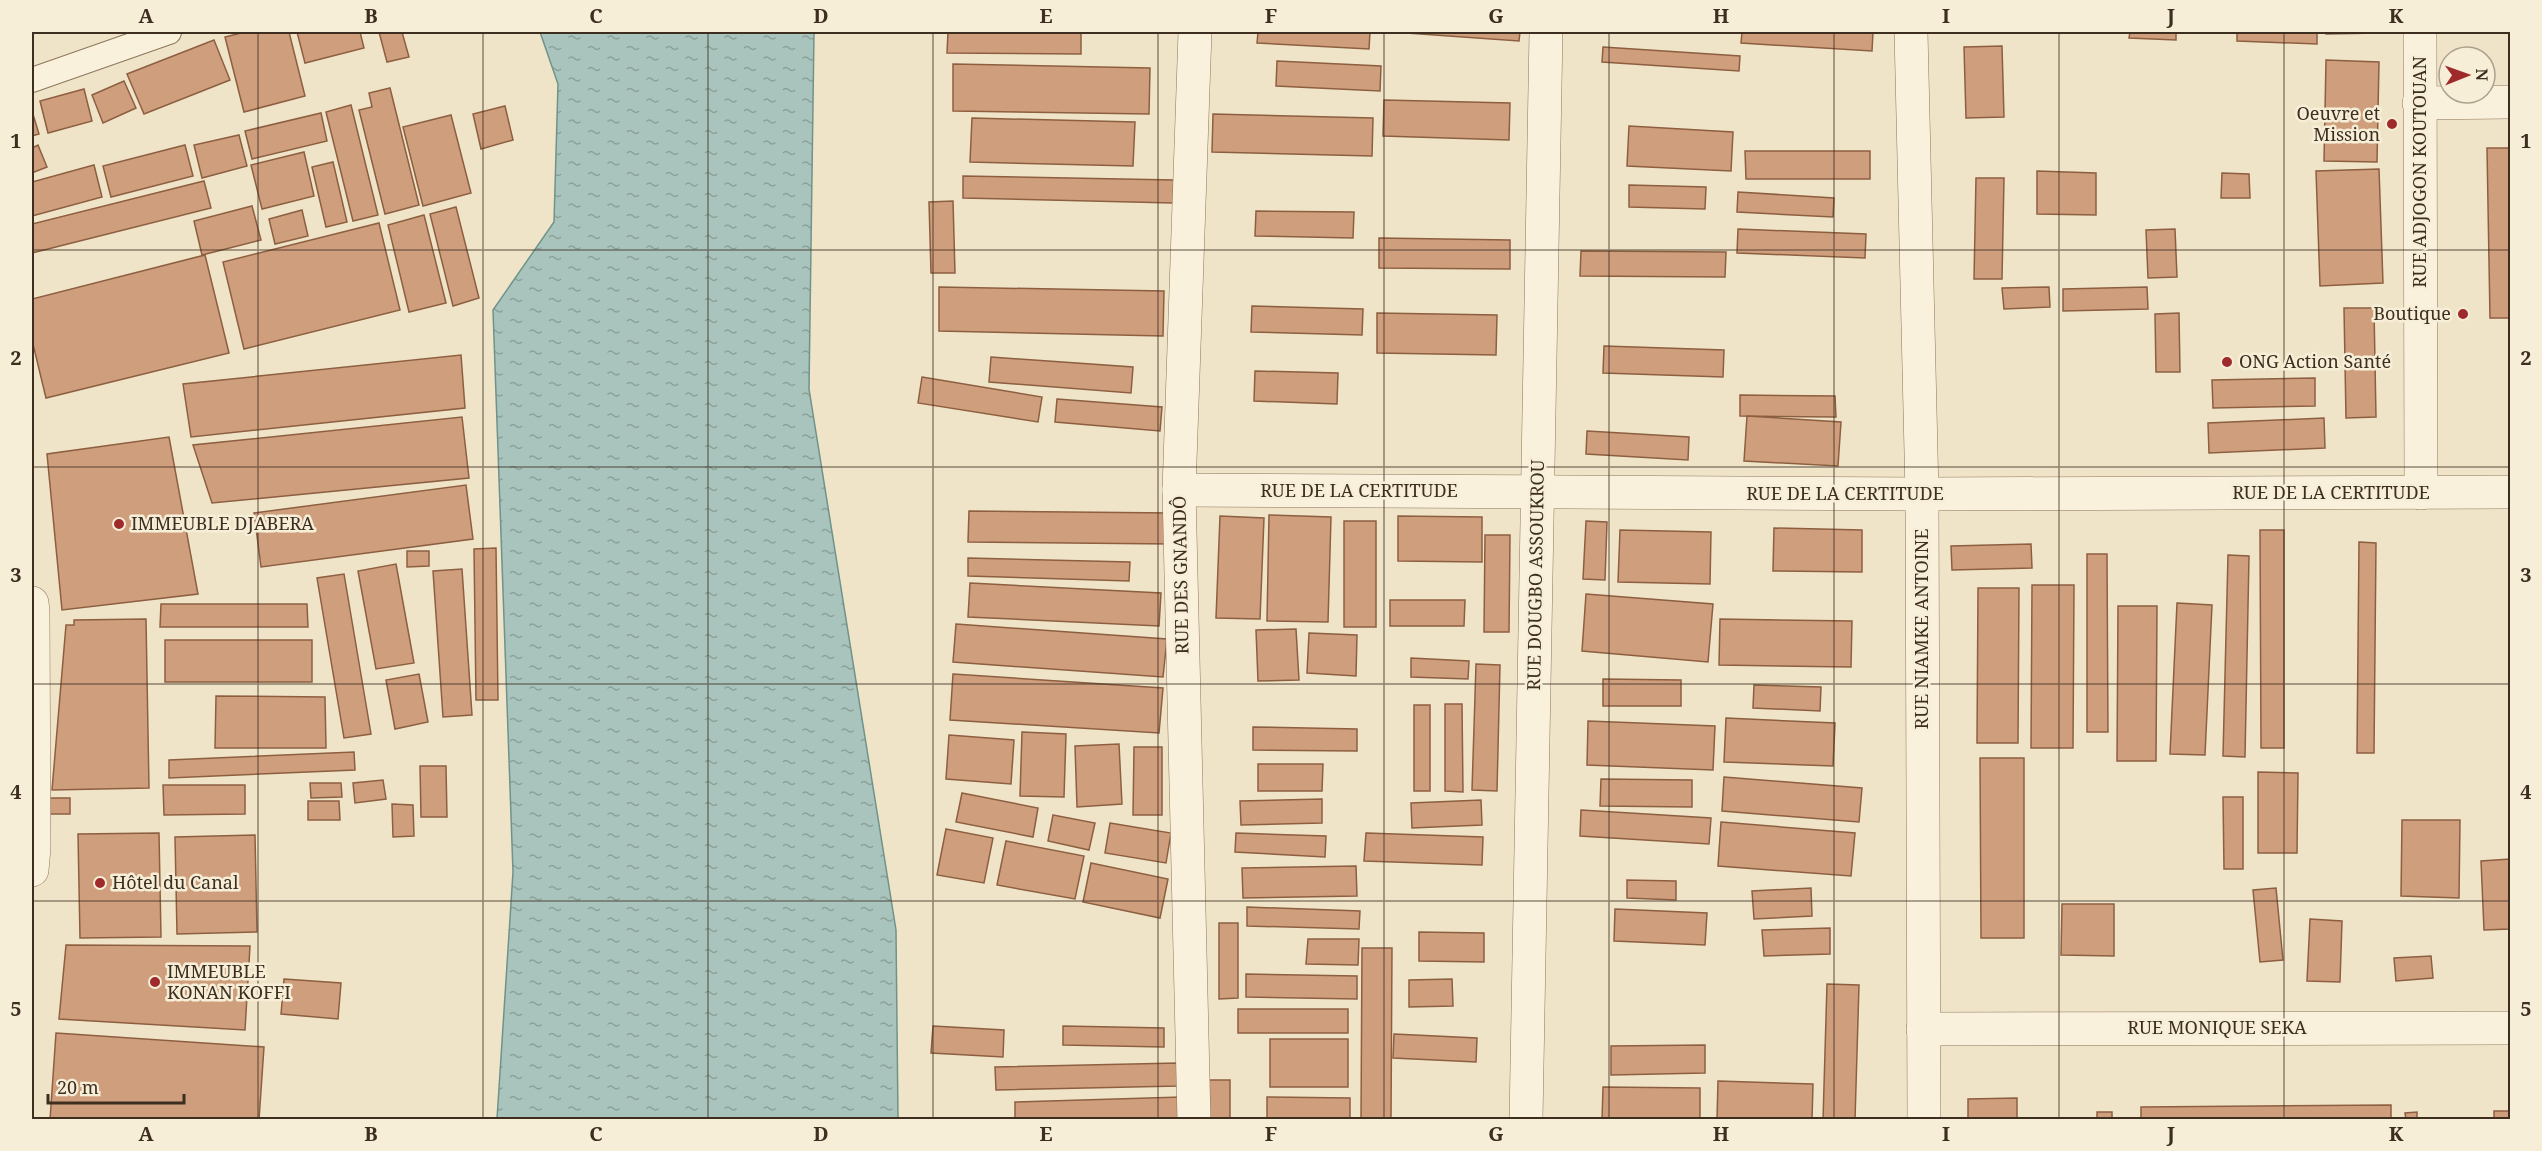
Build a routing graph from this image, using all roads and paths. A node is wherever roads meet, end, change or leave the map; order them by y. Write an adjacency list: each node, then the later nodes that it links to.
1 (169, 32): 6 (lane)
2 (1195, 32): 9 (street, RUE DES GNANDÔ)
3 (1546, 32): 10 (street, RUE DOUGBO ASSOUKROU)
4 (1911, 32): 13 (street, RUE NIAMKE ANTOINE)
5 (2420, 32): 8 (street, RUE ADJOGON KOUTOUAN)
6 (32, 80)
7 (2511, 102): 8 (street)
8 (2419, 103): 12 (street, RUE ADJOGON KOUTOUAN)
9 (1179, 490): 10 (street, RUE DE LA CERTITUDE); 18 (street, RUE DES GNANDÔ)
10 (1538, 492): 13 (street, RUE DE LA CERTITUDE); 19 (street, RUE DOUGBO ASSOUKROU)
11 (2511, 492): 12 (street, RUE DE LA CERTITUDE)
12 (2421, 493): 13 (street, RUE DE LA CERTITUDE)
13 (1922, 494): 17 (street, RUE NIAMKE ANTOINE)
14 (32, 603): 15 (street)
15 (32, 855)
16 (2511, 1028): 17 (street, RUE MONIQUE SEKA)
17 (1923, 1029): 20 (street, RUE NIAMKE ANTOINE)
18 (1194, 1119)
19 (1526, 1119)
20 (1924, 1119)

